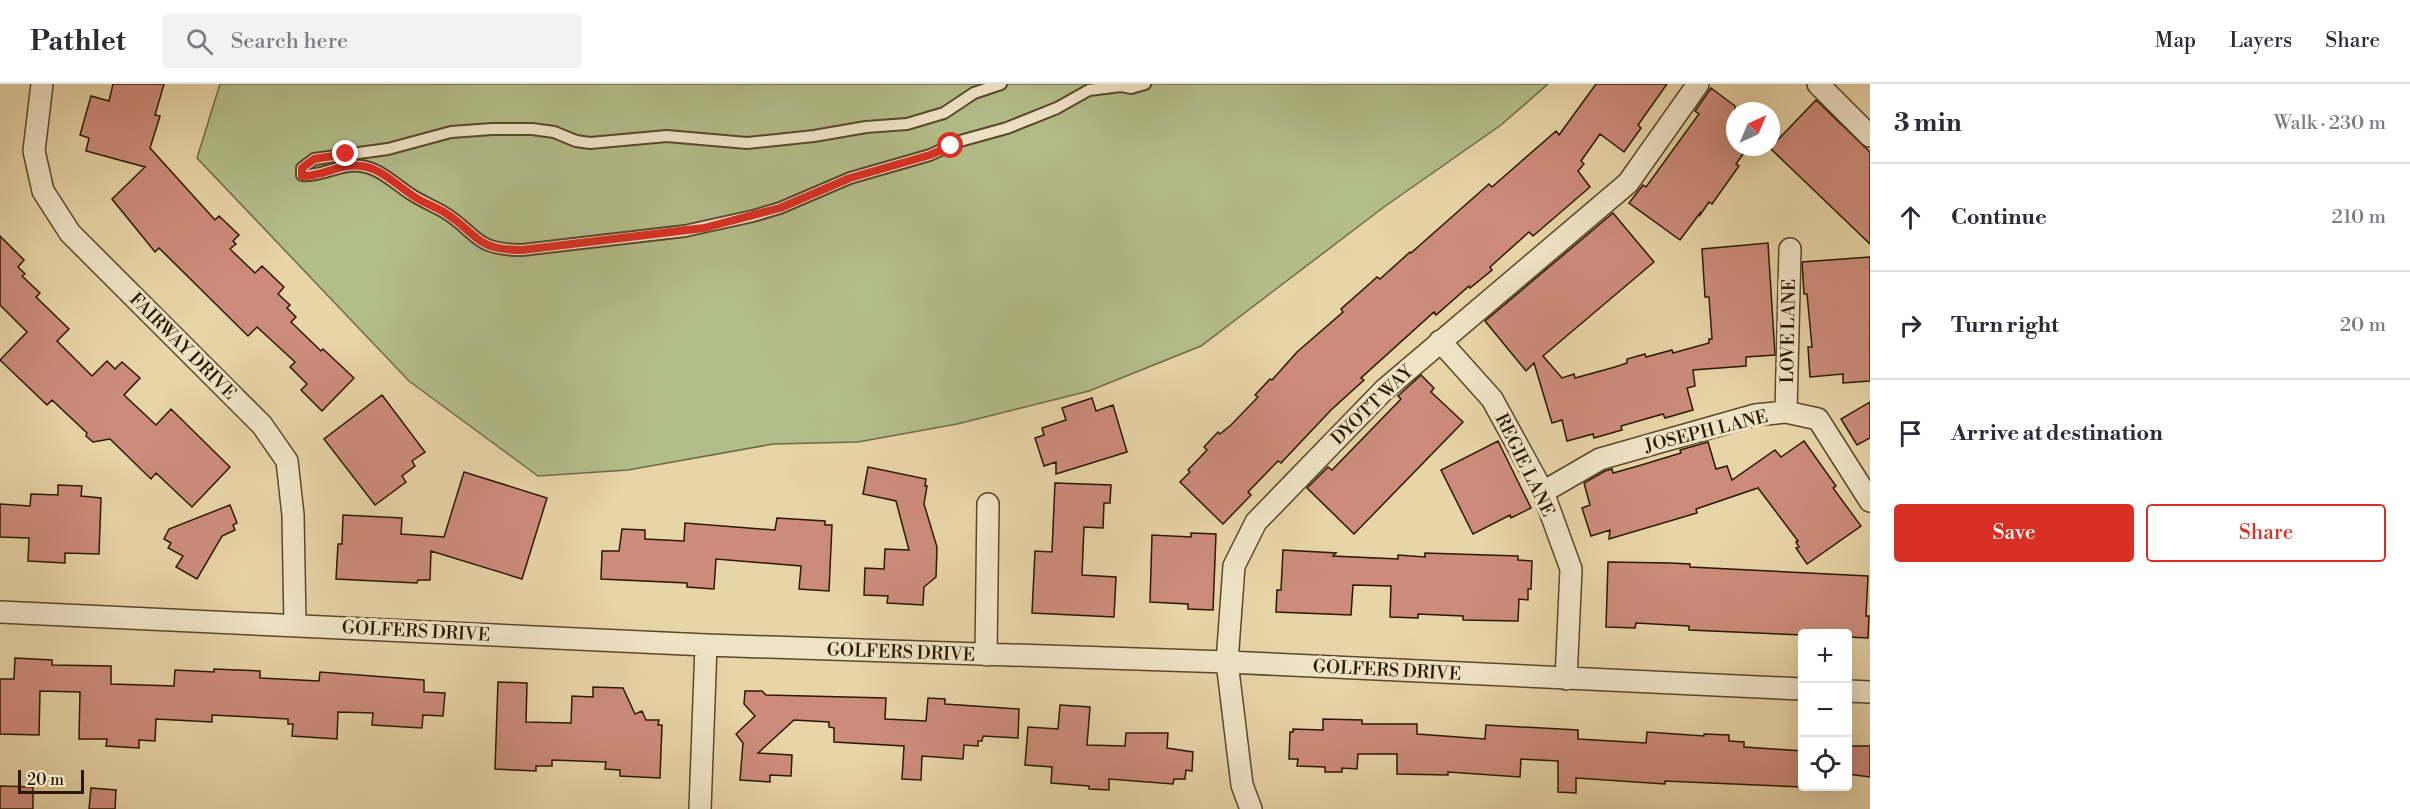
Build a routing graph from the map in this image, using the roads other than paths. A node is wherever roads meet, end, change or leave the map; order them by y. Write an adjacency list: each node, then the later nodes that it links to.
1 (42, 84): 14 (street, FAIRWAY DRIVE)
2 (1001, 84): 3 (lane)
3 (1145, 84)
4 (1698, 84): 8 (street, DYOTT WAY)
5 (1818, 84): 6 (street)
6 (1870, 136)
7 (1790, 249): 9 (street, LOVE LANE)
8 (1440, 341): 10 (street, REGIE LANE); 17 (street, DYOTT WAY)
9 (1786, 412): 10 (street, JOSEPH LANE); 11 (street, JOSEPH LANE)
10 (1543, 492): 18 (street, REGIE LANE)
11 (1870, 501)
12 (988, 504): 16 (street)
13 (0, 612): 14 (street, GOLFERS DRIVE)
14 (296, 625): 15 (street, GOLFERS DRIVE)
15 (706, 645): 16 (street, GOLFERS DRIVE); 22 (street)
16 (986, 656): 17 (street, GOLFERS DRIVE)
17 (1227, 662): 18 (street, GOLFERS DRIVE); 23 (street, DYOTT WAY)
18 (1566, 679): 19 (street, GOLFERS DRIVE)
19 (1798, 689)
20 (1852, 691): 21 (street)
21 (1870, 692)
22 (700, 809)
23 (1251, 809)

